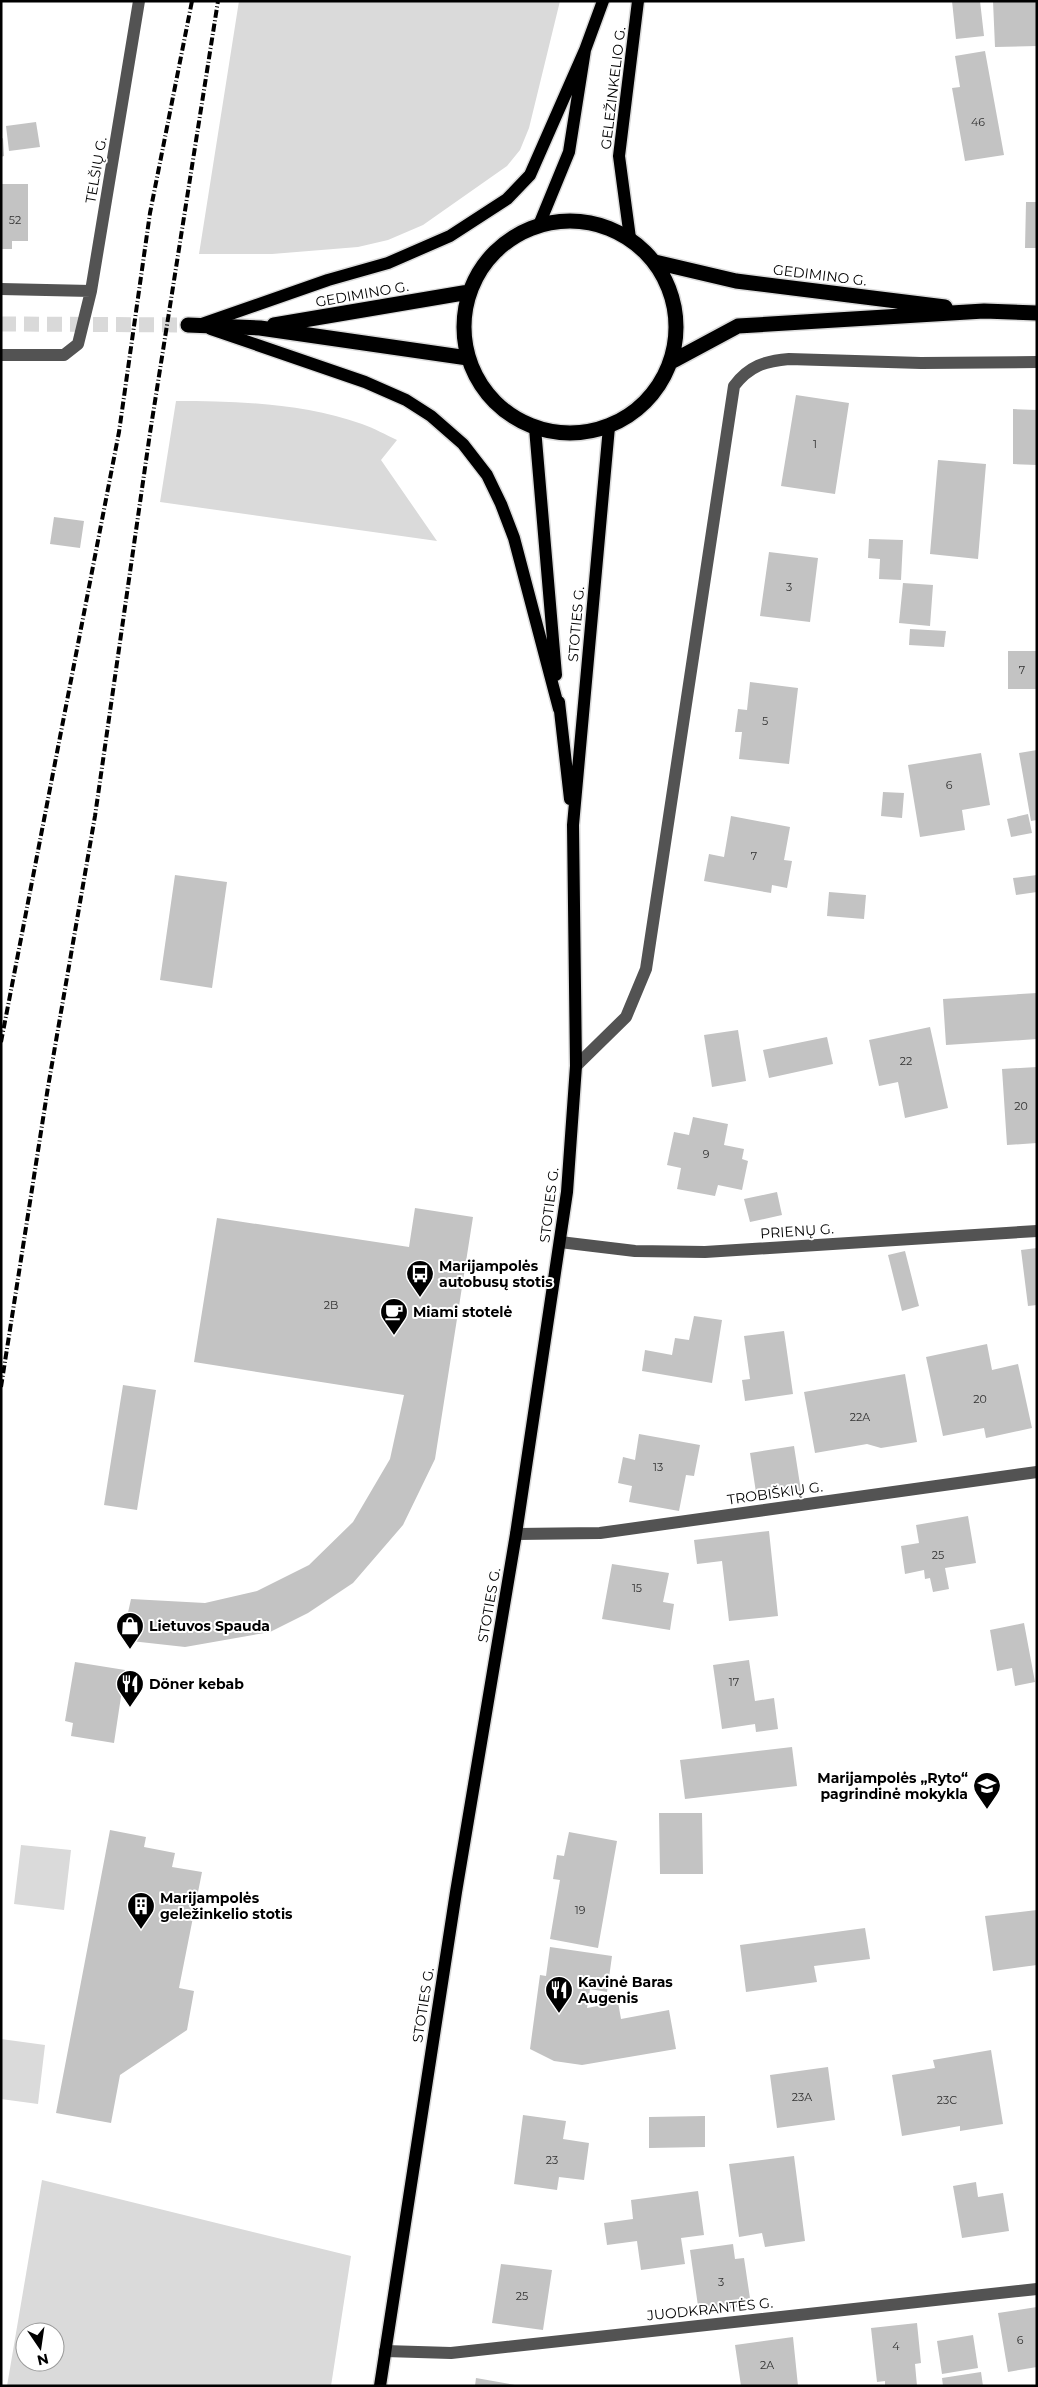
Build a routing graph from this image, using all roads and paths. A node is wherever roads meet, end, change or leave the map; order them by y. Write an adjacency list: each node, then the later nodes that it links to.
1 (140, 1): 9 (street, TELŠIŲ G.)
2 (603, 1): 4 (main road, GELEŽINKELIO G.)
3 (638, 1): 6 (main road, GELEŽINKELIO G.)
4 (585, 50): 5 (main road, GELEŽINKELIO G.); 13 (main road)
5 (539, 225): 6 (highway); 10 (highway)
6 (630, 238): 7 (highway)
7 (655, 262): 11 (highway, GEDIMINO G.); 17 (highway)
8 (1, 289): 9 (street)
9 (90, 291): 15 (street, TELŠIŲ G.)
10 (469, 292): 14 (highway, GEDIMINO G.); 16 (highway)
11 (984, 311): 12 (highway, GEDIMINO G.); 17 (highway, GEDIMINO G.)
12 (1037, 313)
13 (194, 324): 14 (highway, GEDIMINO G.); 21 (main road)
14 (260, 328): 16 (highway, GEDIMINO G.)
15 (1, 355)
16 (468, 358): 20 (highway)
17 (671, 362): 19 (highway)
18 (1037, 362): 23 (street)
19 (609, 427): 20 (highway); 22 (main road, STOTIES G.)
20 (535, 428): 21 (main road, STOTIES G.)
21 (559, 709): 22 (main road, STOTIES G.)
22 (573, 825): 23 (main road, STOTIES G.)
23 (576, 1066): 25 (main road, STOTIES G.)
24 (1037, 1231): 25 (street, PRIENŲ G.)
25 (560, 1242): 27 (main road, STOTIES G.)
26 (1037, 1472): 27 (street, TROBIŠKIŲ G.)
27 (516, 1534): 29 (main road, STOTIES G.)
28 (1037, 2289): 29 (street, JUODKRANTĖS G.)
29 (385, 2351): 30 (main road, STOTIES G.)
30 (380, 2386)

